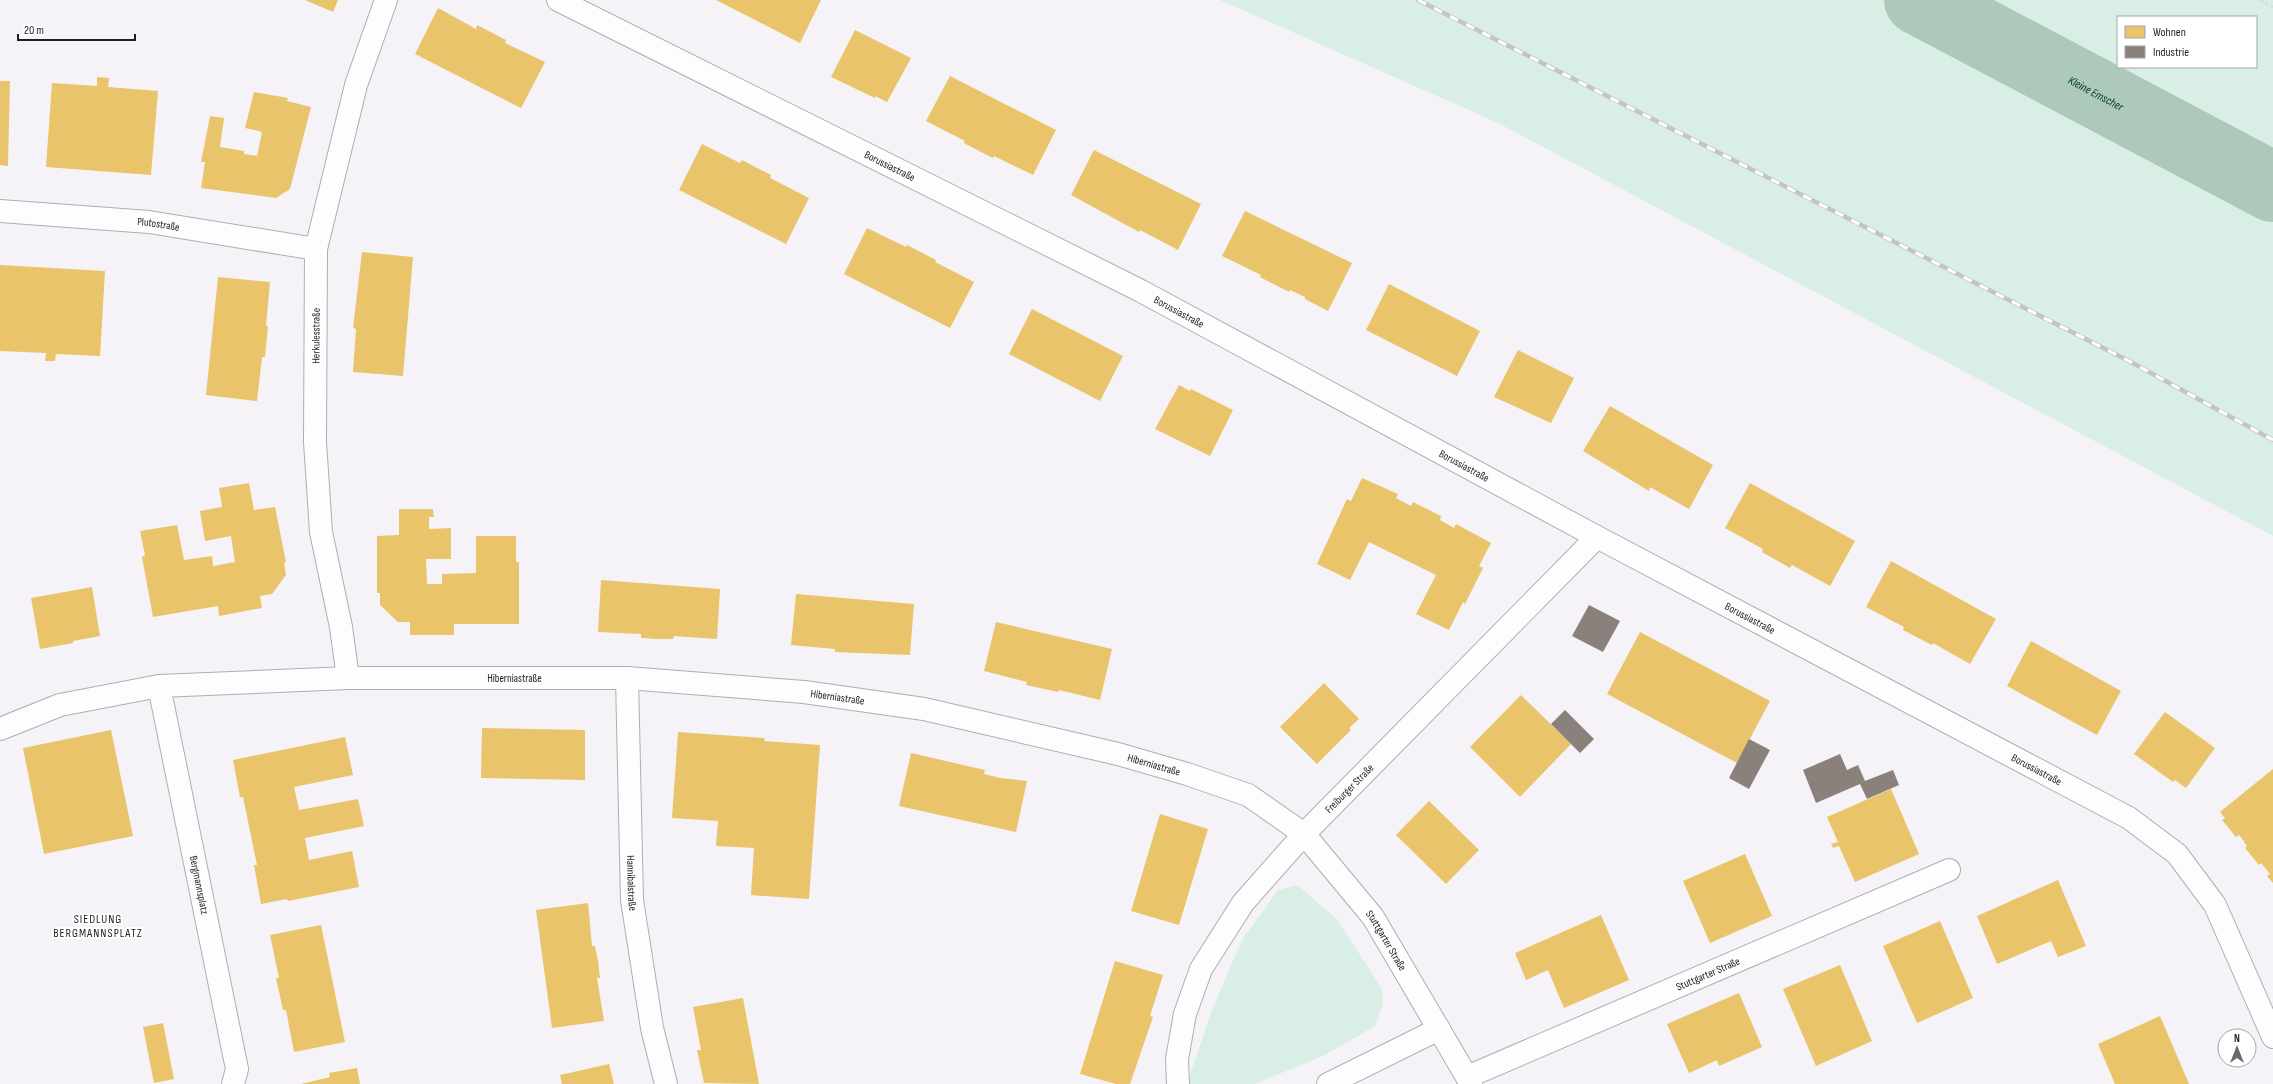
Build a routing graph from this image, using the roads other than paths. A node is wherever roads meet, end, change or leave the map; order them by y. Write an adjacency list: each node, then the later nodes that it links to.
1 (386, 0): 4 (street, Herkulesstraße)
2 (558, 0): 5 (street, Borussiastraße)
3 (0, 211): 4 (street, Plutostraße)
4 (316, 249): 6 (street, Herkulesstraße)
5 (1596, 537): 10 (street, Freiburger Straße); 13 (street, Borussiastraße)
6 (348, 678): 7 (street, Hiberniastraße); 8 (street)
7 (627, 678): 10 (street, Hiberniastraße); 16 (street, Hannibalstraße)
8 (158, 686): 9 (street); 15 (street, Bergmannsplatz)
9 (0, 729)
10 (1304, 834): 12 (street, Stuttgarter Straße); 17 (street, Freiburger Straße)
11 (1949, 870): 14 (street, Stuttgarter Straße)
12 (1439, 1029): 14 (street, Stuttgarter Straße); 18 (street)
13 (2273, 1037)
14 (1469, 1081)
15 (233, 1084)
16 (666, 1084)
17 (1178, 1084)
18 (1328, 1084)

